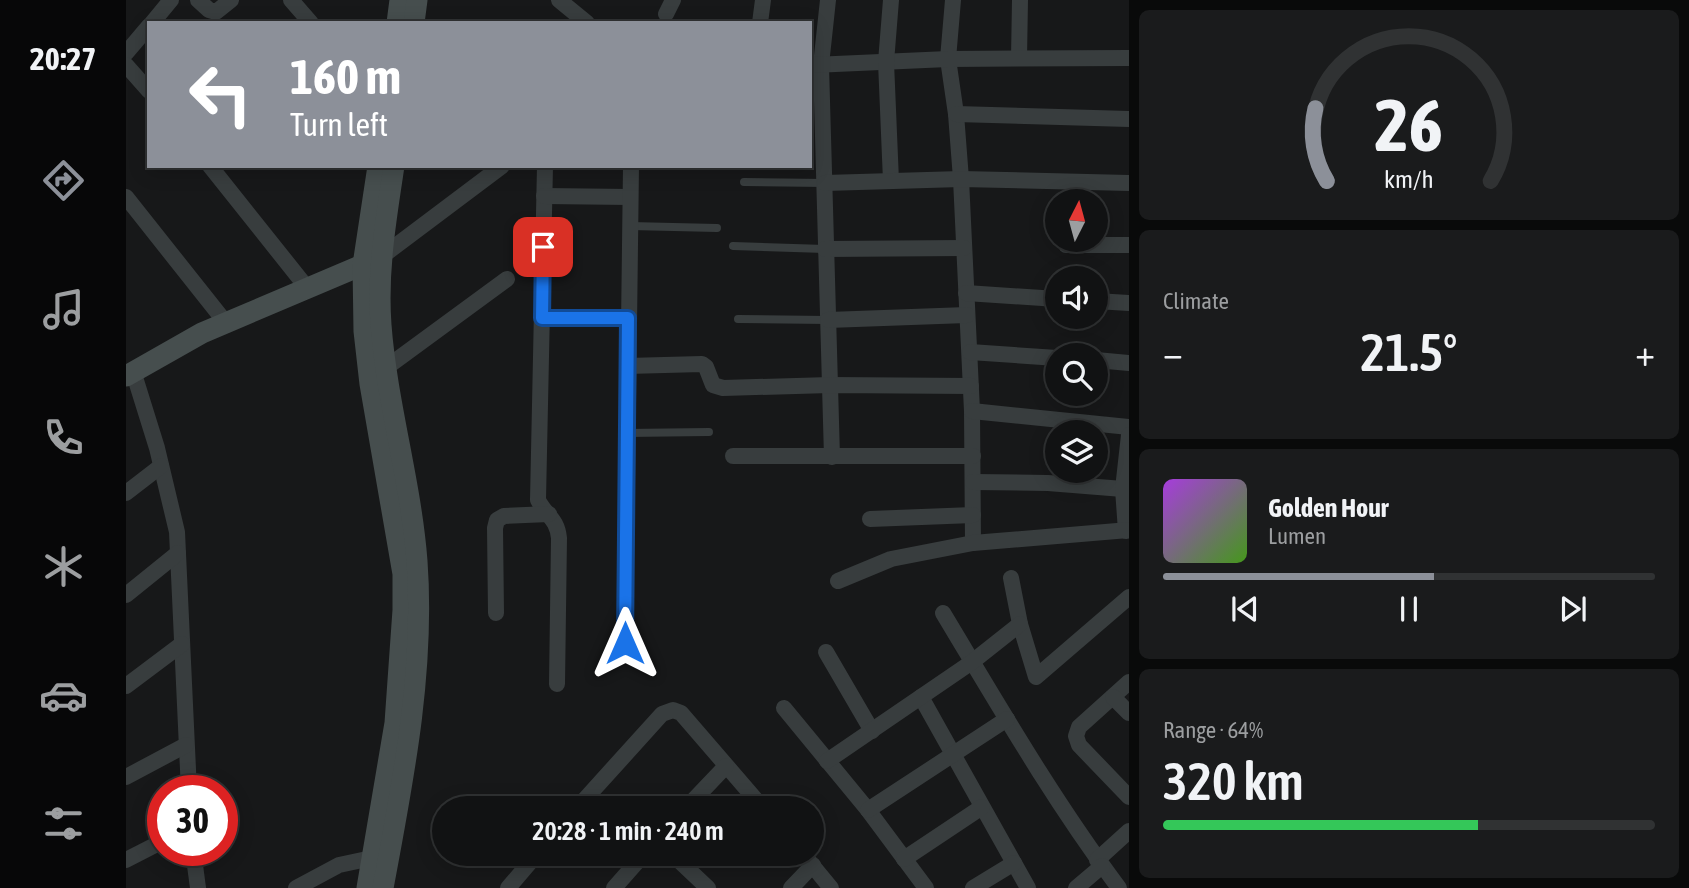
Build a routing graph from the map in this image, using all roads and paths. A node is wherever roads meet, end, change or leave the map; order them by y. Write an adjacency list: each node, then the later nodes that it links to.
1 (171, 0): 13 (street)
2 (198, 0): 3 (street)
3 (231, 0)
4 (291, 0): 14 (street)
5 (400, 0): 15 (main road)
6 (417, 0): 16 (main road)
7 (559, 0): 17 (street)
8 (763, 0): 18 (street)
9 (828, 0): 26 (street)
10 (891, 0): 24 (street)
11 (953, 0): 23 (street)
12 (1020, 0): 21 (street)
13 (153, 21)
14 (309, 21)
15 (397, 21)
16 (414, 21)
17 (585, 21)
18 (760, 21)
19 (147, 28): 20 (street)
20 (126, 53)
21 (1019, 58): 22 (street); 23 (street)
22 (1129, 58)
23 (948, 59): 24 (street); 28 (street)
24 (886, 62): 26 (street); 37 (street)
25 (126, 65): 27 (street)
26 (816, 65): 39 (street)
27 (147, 89)
28 (956, 114): 29 (street); 36 (street)
29 (1129, 119)
30 (211, 168): 53 (street)
31 (377, 168): 51 (main road)
32 (394, 168): 51 (main road)
33 (499, 168): 51 (street)
34 (545, 168): 41 (street)
35 (631, 168): 43 (street)
36 (961, 179): 37 (street); 40 (street); 49 (street)
37 (891, 181): 39 (street)
38 (744, 182): 39 (lane)
39 (825, 183): 50 (street)
40 (1129, 183)
41 (544, 196): 43 (street); 59 (street)
42 (126, 197): 63 (street)
43 (631, 197): 44 (street)
44 (630, 226): 45 (lane); 60 (street)
45 (717, 228)
46 (1108, 244): 47 (street)
47 (1129, 244)
48 (733, 246): 50 (lane)
49 (964, 248): 50 (street); 54 (street)
50 (825, 249): 62 (street)
51 (372, 261): 53 (main road); 69 (main road); 125 (main road)
52 (507, 279): 69 (street)
53 (308, 289): 63 (main road)
54 (966, 293): 55 (street); 58 (street)
55 (1045, 298)
56 (1108, 302): 57 (street)
57 (1129, 303)
58 (967, 315): 62 (street); 64 (street)
59 (542, 318): 60 (street); 85 (street)
60 (628, 318): 68 (street)
61 (738, 319): 62 (lane)
62 (828, 320): 71 (street)
63 (226, 323): 70 (main road)
64 (970, 352): 65 (street); 72 (street)
65 (1045, 357)
66 (1108, 361): 67 (street)
67 (1129, 363)
68 (627, 366): 71 (street); 76 (street)
69 (387, 368): 125 (main road)
70 (129, 373): 81 (street)
71 (830, 385): 72 (street); 80 (street)
72 (971, 386): 73 (street)
73 (972, 411): 74 (street); 79 (street)
74 (1129, 427)
75 (709, 432): 76 (lane)
76 (626, 433): 98 (street)
77 (1129, 435): 83 (street)
78 (733, 456): 80 (street)
79 (973, 456): 80 (street); 82 (street)
80 (832, 457)
81 (161, 466): 84 (street); 90 (street)
82 (973, 482): 83 (street); 86 (street)
83 (1123, 489): 88 (street)
84 (126, 493)
85 (549, 514): 95 (street); 103 (street)
86 (973, 515): 87 (street); 89 (street)
87 (870, 519)
88 (1127, 531): 89 (street)
89 (973, 543): 92 (street)
90 (178, 553): 93 (street); 99 (street)
91 (1011, 578): 97 (street)
92 (838, 581)
93 (126, 595)
94 (1125, 606): 97 (street)
95 (496, 613)
96 (943, 613): 101 (street)
97 (1020, 624): 101 (street)
98 (625, 643)
99 (182, 644): 104 (street); 111 (street)
100 (826, 652): 110 (street)
101 (972, 662): 105 (street); 109 (street)
102 (1129, 682): 106 (street)
103 (557, 684)
104 (126, 686)
105 (921, 697): 110 (street); 112 (street)
106 (1114, 697): 108 (street); 120 (street)
107 (784, 708): 113 (street)
108 (1129, 713)
109 (1007, 719): 112 (street); 129 (street)
110 (872, 731): 113 (street)
111 (186, 744): 115 (street); 116 (street)
112 (952, 753): 121 (street); 122 (street)
113 (827, 761): 122 (street)
114 (726, 766): 117 (street); 118 (street); 119 (street)
115 (188, 775)
116 (126, 777)
117 (588, 796)
118 (697, 796)
119 (752, 796)
120 (1129, 797)
121 (982, 807): 126 (street); 128 (street)
122 (868, 810): 126 (street)
123 (1129, 831): 129 (street)
124 (147, 849): 127 (street)
125 (380, 856): 137 (street); 138 (main road); 139 (main road)
126 (904, 859): 145 (street)
127 (126, 860)
128 (1014, 863): 146 (street); 147 (street)
129 (1100, 863): 148 (street); 149 (street)
130 (195, 866): 136 (street)
131 (527, 866): 140 (street)
132 (633, 866): 141 (street)
133 (685, 866): 142 (street)
134 (804, 866): 143 (street)
135 (813, 866): 144 (street)
136 (198, 888)
137 (296, 888)
138 (367, 888)
139 (383, 888)
140 (508, 888)
141 (614, 888)
142 (708, 888)
143 (791, 888)
144 (831, 888)
145 (926, 888)
146 (973, 888)
147 (1028, 888)
148 (1076, 888)
149 (1119, 888)

